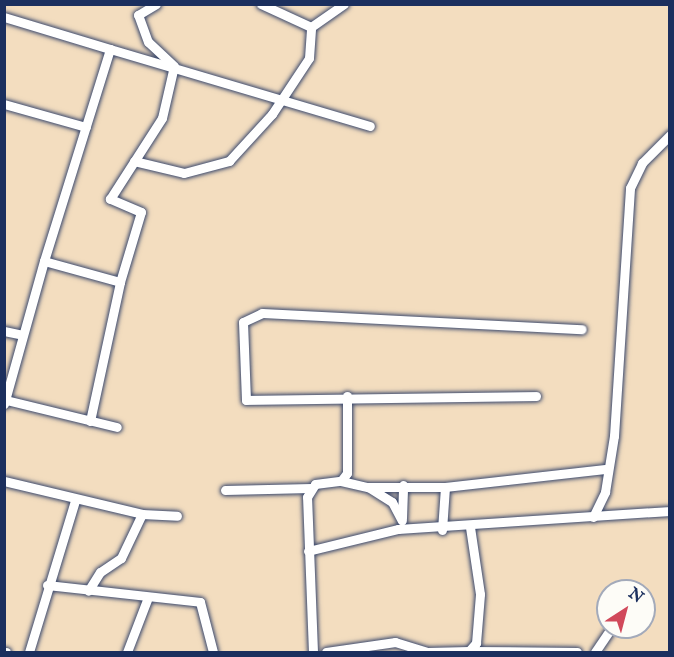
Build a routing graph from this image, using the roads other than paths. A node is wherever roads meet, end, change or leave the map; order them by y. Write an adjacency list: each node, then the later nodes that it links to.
1 (156, 4): 7 (street)
2 (261, 4): 5 (street)
3 (344, 4): 5 (street)
4 (4, 17): 6 (street)
5 (310, 27): 8 (street)
6 (110, 49): 7 (street); 11 (street)
7 (174, 66): 8 (street); 13 (street)
8 (282, 99): 10 (street); 13 (street)
9 (4, 104): 11 (street)
10 (370, 126)
11 (86, 128): 14 (street)
12 (669, 135): 24 (street)
13 (134, 161): 15 (street)
14 (44, 261): 15 (street); 18 (street)
15 (120, 282): 22 (street)
16 (582, 329): 19 (street)
17 (4, 332): 18 (street)
18 (23, 334): 21 (street)
19 (346, 396): 20 (street); 26 (street)
20 (536, 396)
21 (5, 402): 22 (street)
22 (90, 421): 23 (street)
23 (117, 427)
24 (605, 469): 29 (street); 36 (street)
25 (4, 480): 32 (street)
26 (342, 481): 28 (street); 30 (street)
27 (403, 485): 28 (street); 29 (street); 37 (street)
28 (368, 487): 37 (street)
29 (445, 487): 39 (street)
30 (311, 488): 31 (street); 40 (street)
31 (225, 490)
32 (75, 501): 34 (street); 43 (street)
33 (669, 511): 36 (street)
34 (142, 514): 35 (street); 44 (street)
35 (177, 516)
36 (593, 516): 38 (street)
37 (400, 525): 39 (street); 41 (street)
38 (470, 527): 39 (street); 47 (street)
39 (442, 530)
40 (308, 539): 41 (street); 42 (street)
41 (320, 544): 42 (street)
42 (309, 551): 51 (street)
43 (47, 585): 44 (street); 48 (street)
44 (88, 591): 45 (street)
45 (147, 600): 49 (street); 50 (street)
46 (604, 639): 54 (street)
47 (469, 651): 52 (street); 53 (street)
48 (28, 652)
49 (127, 652)
50 (213, 652)
51 (313, 652)
52 (326, 652)
53 (577, 652)
54 (595, 652)

